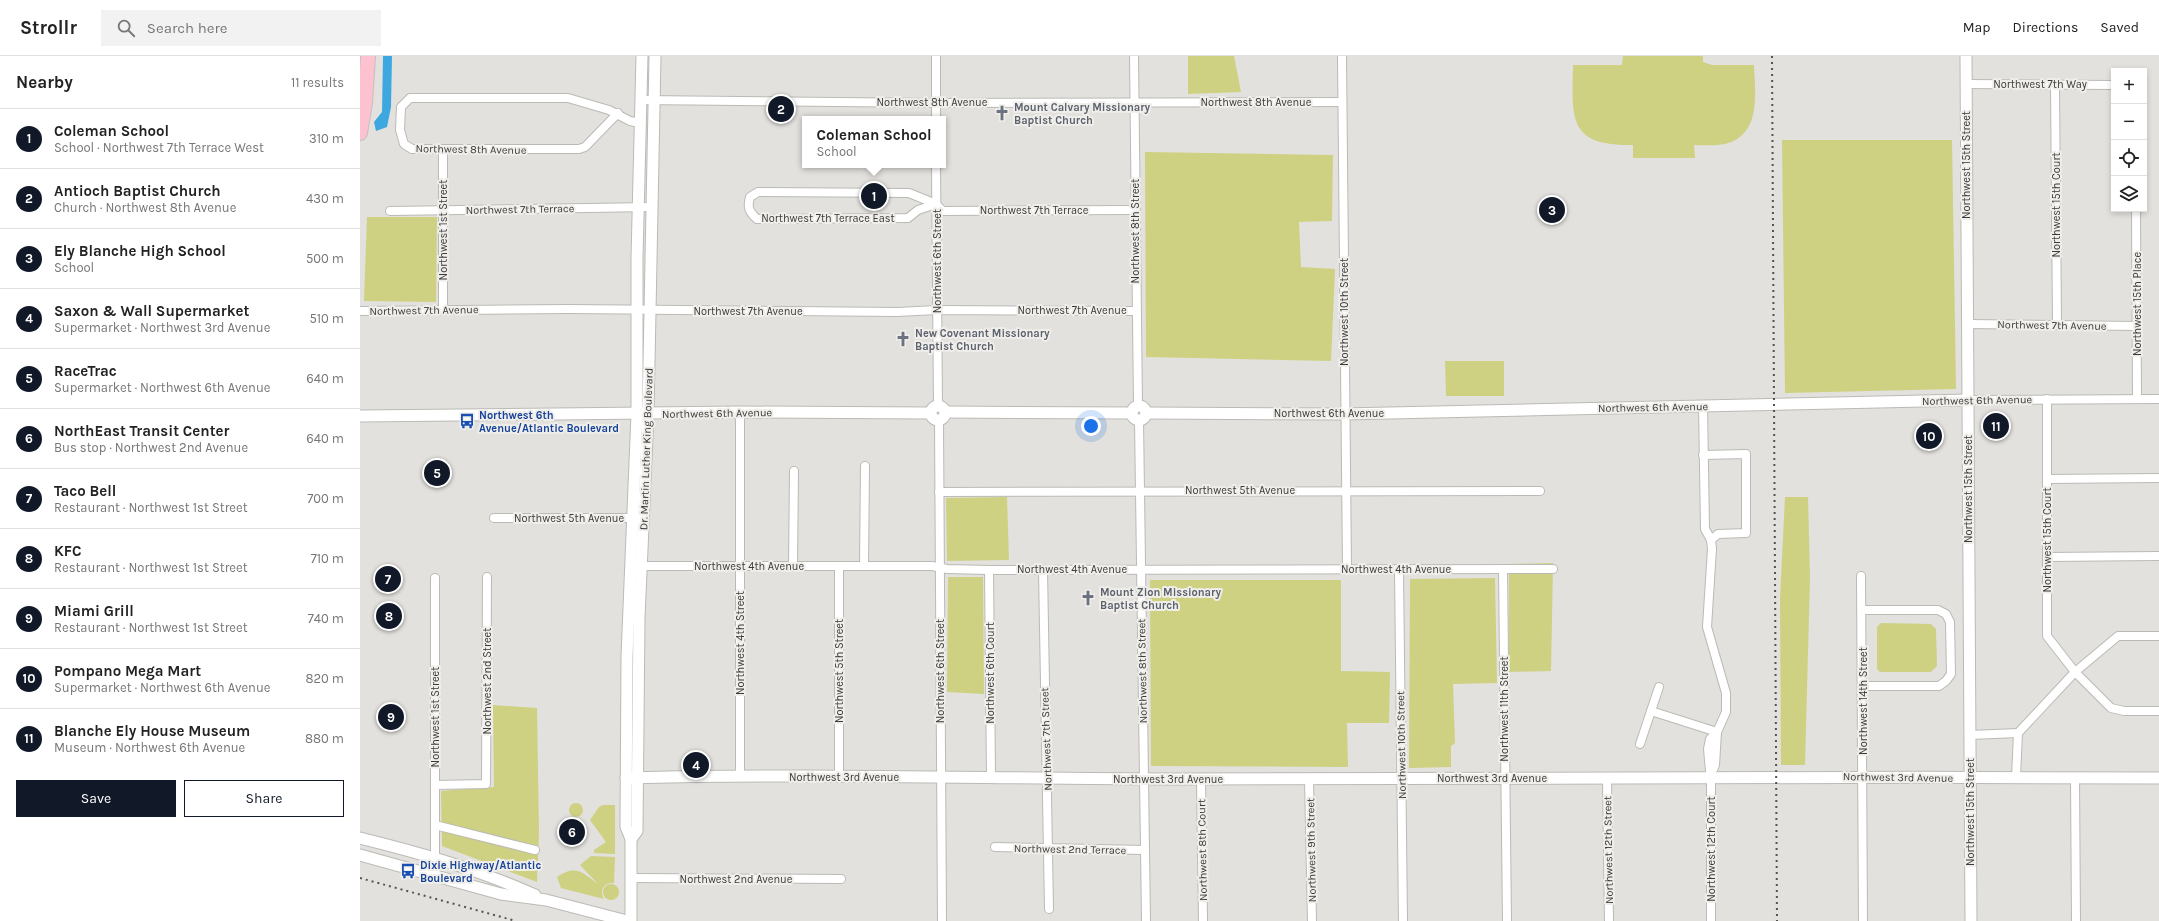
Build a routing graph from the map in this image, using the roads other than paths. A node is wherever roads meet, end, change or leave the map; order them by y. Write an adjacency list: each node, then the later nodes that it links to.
1 (368, 56): 19 (highway)
2 (642, 56): 11 (street, Dr. Martin Luther King Boulevard)
3 (655, 56): 12 (street, Dr. Martin Luther King Boulevard)
4 (936, 56): 15 (street)
5 (1134, 56): 13 (street, Northwest 8th Street)
6 (1342, 56): 14 (street, Northwest 10th Street)
7 (1966, 56): 8 (street, Northwest 15th Street)
8 (1966, 84): 9 (street, Northwest 7th Way); 36 (street, Northwest 15th Street)
9 (2055, 84): 10 (street, Northwest 7th Way); 37 (street, Northwest 15th Court)
10 (2111, 85)
11 (641, 100): 12 (street, Northwest 8th Avenue); 18 (street, Dr. Martin Luther King Boulevard)
12 (654, 101): 15 (street, Northwest 8th Avenue); 25 (street, Dr. Martin Luther King Boulevard)
13 (1134, 102): 14 (street, Northwest 8th Avenue); 15 (street, Northwest 8th Avenue); 27 (street, Northwest 8th Street)
14 (1342, 102): 48 (street, Northwest 10th Street)
15 (936, 103): 17 (street)
16 (618, 113): 18 (street, Northwest 8th Avenue); 20 (street, Northwest 8th Avenue); 20 (street, Northwest 8th Avenue)
17 (936, 116)
18 (640, 124): 24 (street, Dr. Martin Luther King Boulevard)
19 (360, 133)
20 (443, 150): 26 (street, Northwest 1st Street)
21 (936, 168): 22 (street, Northwest 6th Street)
22 (936, 204): 23 (street, Northwest 7th Terrace); 23 (street, Northwest 7th Terrace East); 27 (street, Northwest 7th Terrace); 33 (street, Northwest 6th Street)
23 (748, 206)
24 (638, 207): 25 (street, Northwest 7th Terrace); 26 (street, Northwest 7th Terrace); 30 (street, Dr. Martin Luther King Boulevard)
25 (651, 207): 32 (street, Dr. Martin Luther King Boulevard)
26 (442, 210): 28 (street, Northwest 7th Terrace); 31 (street, Northwest 1st Street)
27 (1135, 210): 35 (street, Northwest 8th Street)
28 (390, 211)
29 (2136, 212): 38 (street, Northwest 15th Place)
30 (636, 309): 31 (street, Northwest 7th Avenue); 32 (street, Northwest 7th Avenue); 47 (street, Dr. Martin Luther King Boulevard)
31 (443, 310): 34 (street, Northwest 7th Avenue)
32 (649, 310): 33 (street, Northwest 7th Avenue); 47 (street, Dr. Martin Luther King Boulevard)
33 (937, 310): 35 (street, Northwest 7th Avenue); 45 (street, Northwest 6th Street)
34 (360, 311)
35 (1136, 311): 46 (street, Northwest 8th Street)
36 (1968, 324): 37 (street, Northwest 7th Avenue); 41 (street, Northwest 15th Street)
37 (2057, 325): 38 (street, Northwest 7th Avenue)
38 (2137, 326): 42 (street, Northwest 15th Place)
39 (2047, 399): 41 (street, Northwest 6th Avenue); 42 (street, Northwest 6th Avenue); 54 (street, Northwest 15th Court)
40 (2159, 399): 42 (street, Northwest 6th Avenue)
41 (1968, 400): 43 (street, Northwest 6th Avenue); 90 (street, Northwest 15th Street)
42 (2137, 400)
43 (1703, 405): 48 (street, Northwest 6th Avenue); 50 (street)
44 (740, 412): 45 (street, Northwest 6th Avenue); 47 (street, Northwest 6th Avenue); 67 (street, Northwest 4th Street)
45 (938, 413): 46 (street, Northwest 6th Avenue); 58 (street, Northwest 6th Street)
46 (1139, 413): 48 (street, Northwest 6th Avenue); 55 (street, Northwest 8th Street)
47 (643, 414): 49 (street, Northwest 6th Avenue); 60 (street, Dr. Martin Luther King Boulevard)
48 (1344, 414): 56 (street, Northwest 10th Street)
49 (360, 416)
50 (1703, 455): 61 (street); 61 (street)
51 (865, 466): 66 (street)
52 (794, 471): 68 (street)
53 (2159, 478): 54 (street)
54 (2047, 479): 63 (street, Northwest 15th Court)
55 (1140, 490): 56 (street, Northwest 5th Avenue); 58 (street, Northwest 5th Avenue); 70 (street, Northwest 8th Street)
56 (1346, 490): 57 (street, Northwest 5th Avenue); 71 (street, Northwest 10th Street)
57 (1540, 491)
58 (939, 492): 69 (street, Northwest 6th Street)
59 (494, 518): 60 (street, Northwest 5th Avenue)
60 (639, 518): 64 (street, Dr. Martin Luther King Boulevard); 87 (street, Dr. Martin Luther King Boulevard)
61 (1711, 540): 88 (street)
62 (2159, 556): 63 (street)
63 (2048, 557): 82 (street, Northwest 15th Court)
64 (641, 566): 67 (street, Northwest 4th Avenue); 87 (street, Dr. Martin Luther King Boulevard)
65 (839, 566): 66 (street, Northwest 4th Avenue); 68 (street, Northwest 4th Avenue); 94 (street, Northwest 5th Street)
66 (864, 566): 69 (street, Northwest 4th Avenue)
67 (740, 567): 68 (street, Northwest 4th Avenue); 93 (street, Northwest 4th Street)
68 (793, 567)
69 (940, 568): 74 (street, Northwest 4th Avenue); 95 (street, Northwest 6th Street)
70 (1140, 569): 71 (street, Northwest 4th Avenue); 75 (street, Northwest 4th Avenue); 106 (street, Northwest 8th Street)
71 (1346, 569): 76 (street, Northwest 4th Avenue)
72 (1503, 569): 73 (street, Northwest 4th Avenue); 76 (street, Northwest 4th Avenue); 110 (street, Northwest 11th Street)
73 (1553, 569)
74 (989, 570): 75 (street, Northwest 4th Avenue); 96 (street, Northwest 6th Court)
75 (1043, 570): 97 (street, Northwest 7th Street)
76 (1399, 570): 109 (street, Northwest 10th Street)
77 (1862, 576): 80 (street, Northwest 14th Street)
78 (487, 577): 111 (street, Northwest 2nd Street)
79 (435, 578): 111 (street, Northwest 1st Street)
80 (1862, 610): 83 (street, Northwest 14th Street); 83 (street)
81 (2159, 636): 82 (street)
82 (2075, 672): 86 (street, Northwest 15th Court); 89 (street)
83 (1863, 686): 92 (street, Northwest 14th Street)
84 (1659, 687): 85 (street)
85 (1651, 711): 88 (street); 91 (street)
86 (2159, 711)
87 (632, 714): 101 (street, Dr. Martin Luther King Boulevard); 102 (street, Dr. Martin Luther King Boulevard)
88 (1717, 732): 98 (street)
89 (2018, 734): 90 (street); 99 (street)
90 (1970, 735): 104 (street, Northwest 15th Street)
91 (1640, 744)
92 (1863, 776): 98 (street, Northwest 3rd Avenue); 104 (street, Northwest 3rd Avenue); 135 (street, Northwest 14th Street)
93 (740, 777): 94 (street, Northwest 3rd Avenue); 102 (street, Northwest 3rd Avenue)
94 (839, 777): 95 (street, Northwest 3rd Avenue)
95 (940, 777): 96 (street, Northwest 3rd Avenue); 127 (street, Northwest 6th Street)
96 (990, 777): 97 (street, Northwest 3rd Avenue)
97 (1045, 777): 106 (street, Northwest 3rd Avenue); 116 (street, Northwest 7th Street)
98 (1710, 777): 103 (street, Northwest 3rd Avenue); 134 (street, Northwest 12th Court)
99 (2016, 777): 100 (street, Northwest 3rd Avenue); 104 (street, Northwest 3rd Avenue)
100 (2075, 777): 105 (street, Northwest 3rd Avenue); 137 (street)
101 (626, 778): 102 (street, Northwest 3rd Avenue); 114 (street, Dr. Martin Luther King Boulevard)
102 (638, 778): 114 (street, Dr. Martin Luther King Boulevard)
103 (1607, 778): 110 (street, Northwest 3rd Avenue); 133 (street, Northwest 12th Street)
104 (1970, 778): 136 (street, Northwest 15th Street)
105 (2159, 778)
106 (1144, 779): 107 (street, Northwest 3rd Avenue); 118 (street, Northwest 8th Street)
107 (1200, 779): 108 (street, Northwest 3rd Avenue); 129 (street, Northwest 8th Court)
108 (1310, 779): 109 (street, Northwest 3rd Avenue); 130 (street, Northwest 9th Street)
109 (1401, 779): 110 (street, Northwest 3rd Avenue); 131 (street, Northwest 10th Street)
110 (1504, 779): 132 (street, Northwest 11th Street)
111 (435, 785): 112 (street, Northwest 1st Street)
112 (435, 825): 117 (street); 120 (street, Northwest 1st Street)
113 (360, 838): 120 (street)
114 (631, 840): 121 (street, Dr. Martin Luther King Boulevard)
115 (994, 847): 116 (street, Northwest 2nd Terrace)
116 (1048, 847): 118 (street, Northwest 2nd Terrace); 124 (street, Northwest 7th Street)
117 (534, 850)
118 (1145, 850): 128 (street, Northwest 8th Street)
119 (360, 854): 123 (street)
120 (435, 856): 123 (street)
121 (631, 878): 122 (street, Northwest 2nd Avenue); 126 (street, Dr. Martin Luther King Boulevard)
122 (840, 879)
123 (546, 900): 125 (street)
124 (1049, 909)
125 (627, 921)
126 (631, 921)
127 (942, 921)
128 (1146, 921)
129 (1203, 921)
130 (1312, 921)
131 (1403, 921)
132 (1507, 921)
133 (1609, 921)
134 (1711, 921)
135 (1863, 921)
136 (1971, 921)
137 (2076, 921)

